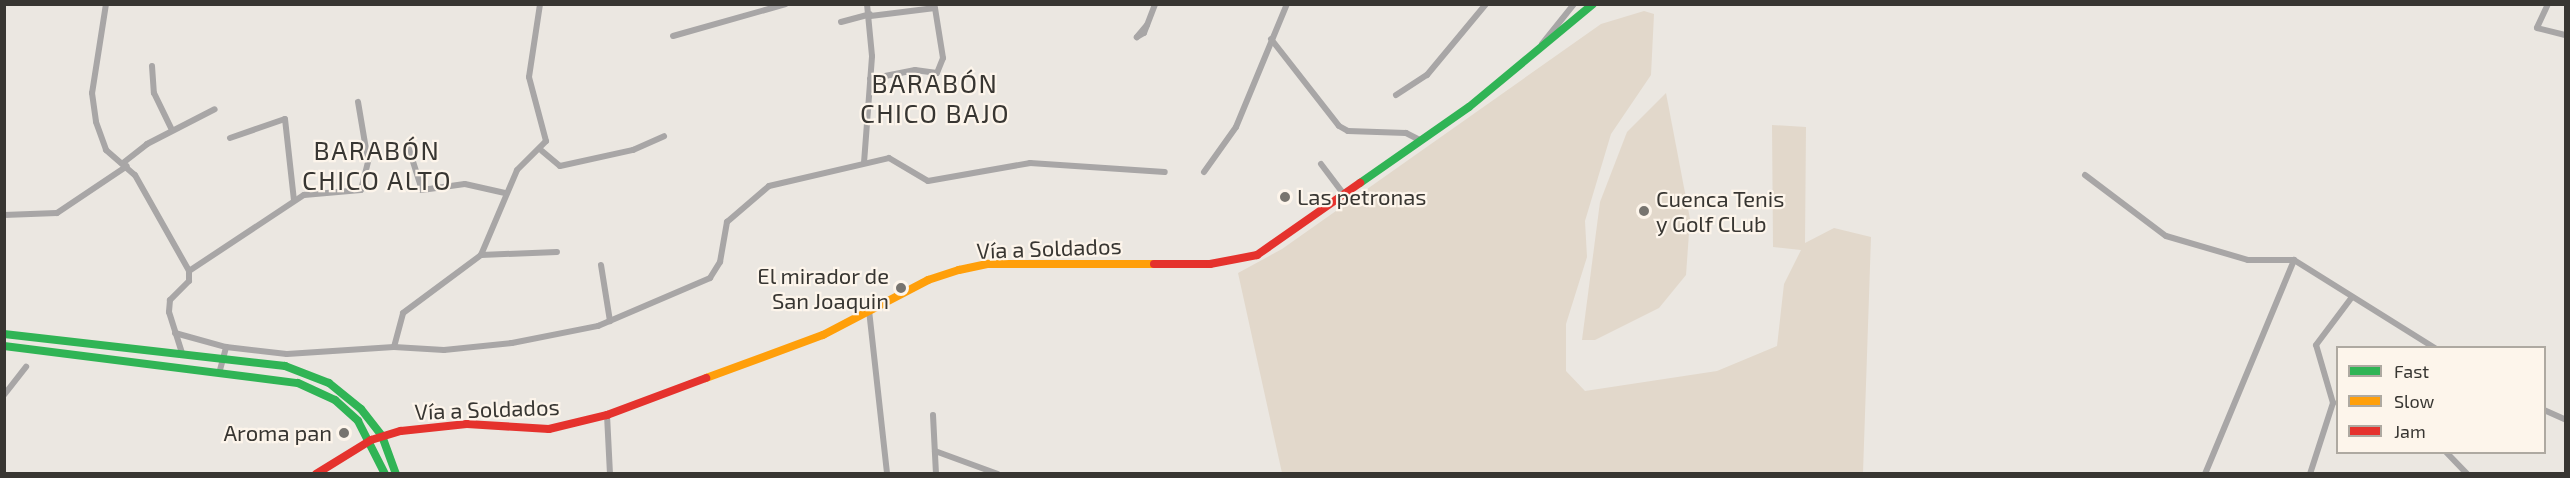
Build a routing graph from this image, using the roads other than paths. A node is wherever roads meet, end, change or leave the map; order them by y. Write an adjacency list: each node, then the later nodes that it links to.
1 (106, 4): 30 (street)
2 (540, 4): 28 (street)
3 (786, 4): 15 (street)
4 (867, 4): 11 (street)
5 (1155, 4): 13 (street)
6 (1287, 4): 16 (street)
7 (1486, 4): 20 (street)
8 (1574, 4): 17 (street)
9 (1593, 4): 17 (street, Vía a Soldados)
10 (2548, 4): 14 (street)
11 (870, 15): 12 (street); 19 (street); 19 (street)
12 (841, 22)
13 (1147, 25)
14 (2565, 35)
15 (673, 36)
16 (1271, 39): 26 (street); 33 (street)
17 (1539, 52): 26 (street, Vía a Soldados)
18 (152, 66): 23 (street)
19 (870, 79): 29 (street)
20 (1396, 95)
21 (358, 102): 37 (street)
22 (214, 109): 23 (street)
23 (172, 130): 30 (street)
24 (664, 136): 28 (street)
25 (230, 138): 37 (street)
26 (1420, 140): 36 (street, Vía a Soldados)
27 (410, 149): 35 (street)
28 (542, 151): 35 (street)
29 (864, 163): 32 (street); 46 (street)
30 (125, 164): 38 (street); 43 (street)
31 (1321, 164): 36 (street)
32 (1165, 172)
33 (1204, 172)
34 (2085, 175): 41 (street)
35 (505, 193): 40 (street)
36 (1344, 195): 45 (street, Vía a Soldados)
37 (294, 200): 43 (street)
38 (4, 215)
39 (557, 252): 40 (street)
40 (481, 255): 52 (street)
41 (2294, 260): 44 (street); 73 (street)
42 (601, 264): 46 (street)
43 (189, 272): 47 (street)
44 (2352, 297): 50 (street); 74 (street)
45 (869, 310): 60 (street, Vía a Soldados); 70 (street)
46 (609, 321): 52 (street)
47 (175, 333): 51 (street); 53 (street)
48 (4, 334): 53 (street)
49 (4, 346): 56 (street)
50 (2432, 346)
51 (226, 347): 52 (street); 54 (street)
52 (394, 347)
53 (182, 353): 54 (street)
54 (222, 358): 56 (street); 62 (street)
55 (26, 367): 57 (street)
56 (220, 370): 63 (street)
57 (4, 395)
58 (2546, 411): 61 (street)
59 (933, 415): 64 (street)
60 (607, 416): 62 (street, Vía a Soldados); 69 (street)
61 (2565, 420)
62 (382, 436): 63 (street, Vía a Soldados); 68 (street)
63 (371, 440): 66 (street, Vía a Soldados); 67 (street)
64 (935, 451): 71 (street); 72 (street)
65 (2447, 454): 75 (street)
66 (316, 474)
67 (385, 474)
68 (396, 474)
69 (610, 474)
70 (887, 474)
71 (936, 474)
72 (998, 474)
73 (2205, 474)
74 (2310, 474)
75 (2467, 474)

